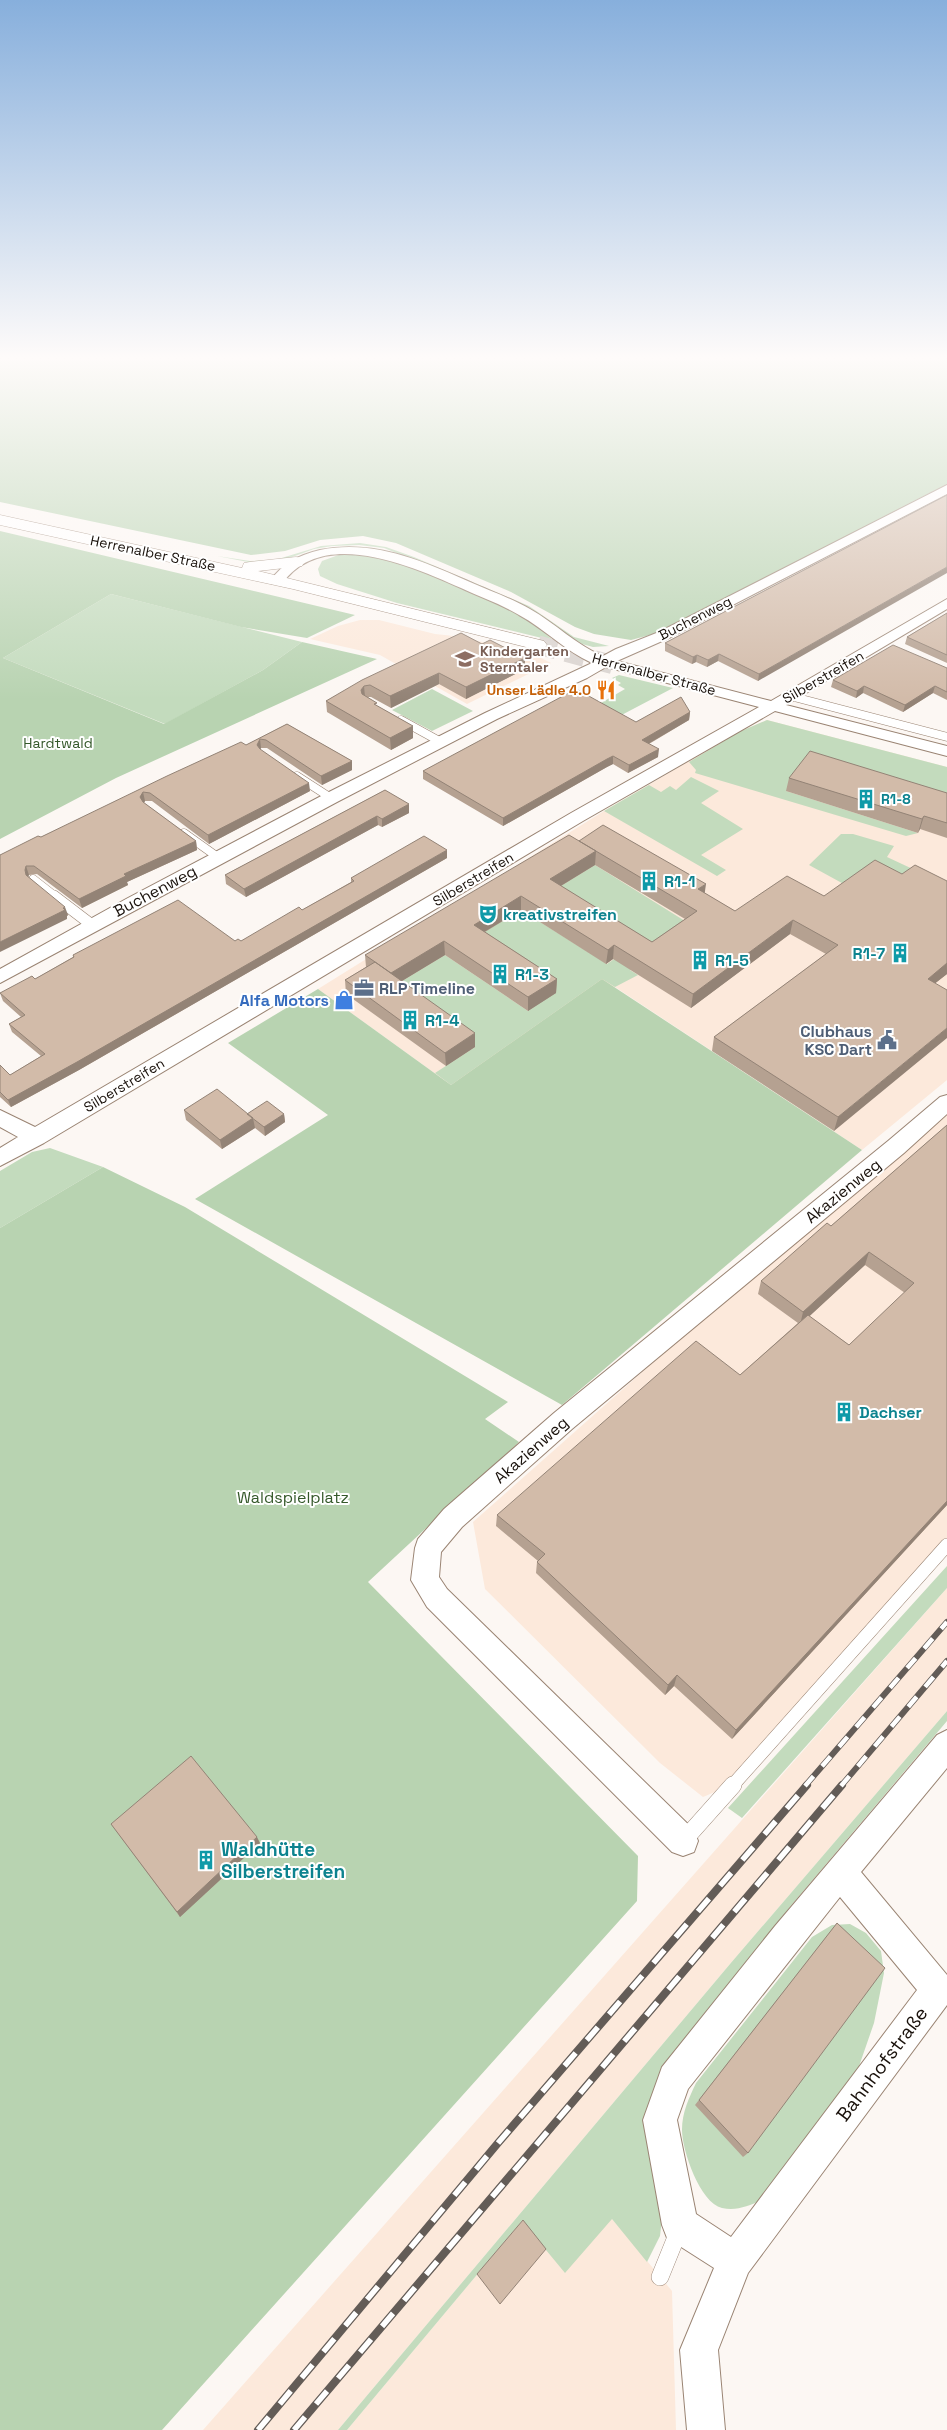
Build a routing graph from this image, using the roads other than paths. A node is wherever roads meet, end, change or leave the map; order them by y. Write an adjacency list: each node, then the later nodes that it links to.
1 (947, 489): 11 (street, Buchenweg)
2 (0, 520): 5 (main road, Herrenalber Straße)
3 (320, 554): 4 (street, Herrenalber Straße); 6 (street); 11 (street, Herrenalber Straße)
4 (296, 562): 5 (main road); 6 (street, Herrenalber Straße)
5 (221, 568): 6 (main road, Herrenalber Straße)
6 (285, 582): 9 (main road, Herrenalber Straße)
7 (947, 603): 8 (street, Silberstreifen)
8 (883, 641): 10 (street); 12 (street, Silberstreifen)
9 (538, 645)
10 (899, 649)
11 (604, 662): 13 (street, Herrenalber Straße); 16 (street, Buchenweg)
12 (790, 696): 13 (street, Silberstreifen); 15 (lane)
13 (773, 706): 17 (street, Herrenalber Straße); 27 (street, Silberstreifen)
14 (391, 715): 16 (lane)
15 (947, 737)
16 (441, 742): 19 (street, Buchenweg)
17 (947, 751)
18 (293, 772): 19 (lane)
19 (332, 798): 21 (street, Buchenweg)
20 (178, 829): 21 (lane, Buchenweg)
21 (219, 858): 23 (street, Buchenweg)
22 (33, 879): 23 (lane)
23 (92, 925): 24 (street, Buchenweg)
24 (0, 977)
25 (947, 1102): 31 (street, Akazienweg)
26 (0, 1118): 27 (street)
27 (36, 1137): 28 (street, Silberstreifen)
28 (0, 1158)
29 (947, 1545): 31 (lane)
30 (947, 1745): 32 (street)
31 (683, 1841)
32 (840, 1872): 33 (street); 34 (street, Bahnhofstraße)
33 (680, 2225): 34 (street); 35 (lane)
34 (735, 2261): 36 (street, Bahnhofstraße)
35 (660, 2277)
36 (706, 2430)

